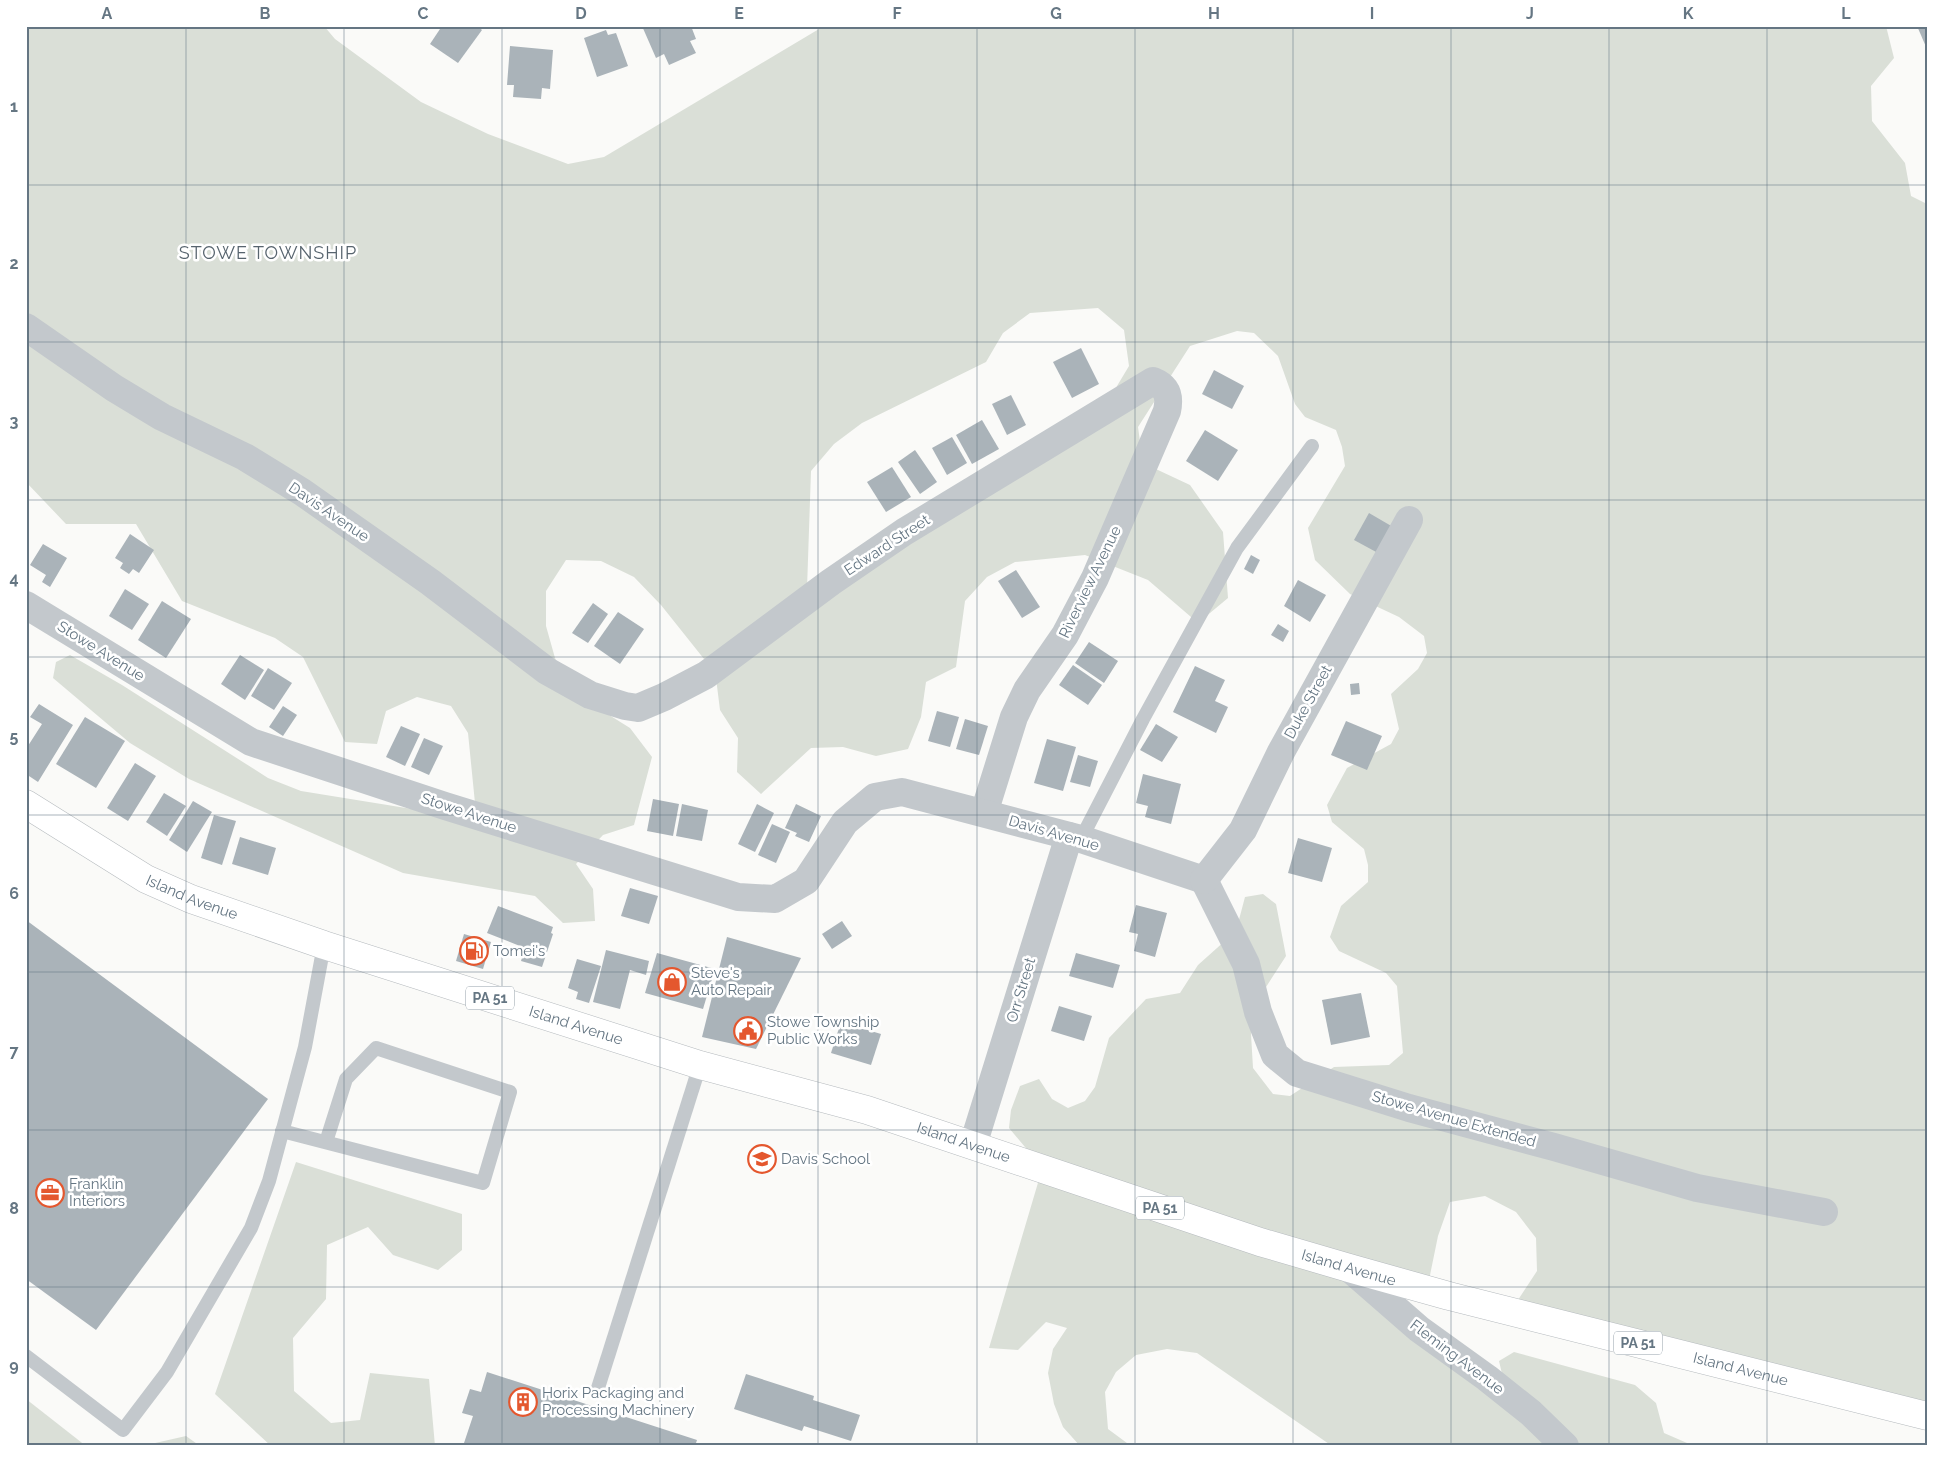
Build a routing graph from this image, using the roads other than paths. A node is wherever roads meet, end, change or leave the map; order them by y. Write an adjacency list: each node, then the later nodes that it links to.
1 (26, 327): 6 (street, Davis Avenue)
2 (1153, 381): 6 (street, Edward Street); 9 (street, Riverview Avenue)
3 (1312, 446): 10 (lane)
4 (1409, 520): 11 (street, Duke Street)
5 (26, 604): 7 (street, Stowe Avenue)
6 (625, 706)
7 (902, 792): 9 (street, Davis Avenue)
8 (26, 804): 12 (main road, Island Avenue / PA 51)
9 (984, 813): 10 (street, Davis Avenue)
10 (1075, 838): 11 (street, Davis Avenue); 16 (street, Orr Street)
11 (1204, 880): 17 (street, Stowe Avenue Extended)
12 (324, 945): 13 (main road, Island Avenue / PA 51); 14 (lane)
13 (700, 1065): 16 (main road, Island Avenue / PA 51); 20 (lane)
14 (282, 1131): 15 (lane); 19 (lane)
15 (326, 1142): 15 (lane)
16 (973, 1144): 18 (main road, Island Avenue / PA 51)
17 (1824, 1212)
18 (1349, 1268): 21 (main road, Island Avenue / PA 51); 22 (street, Fleming Avenue)
19 (26, 1356)
20 (598, 1388)
21 (1927, 1416)
22 (1565, 1446)

